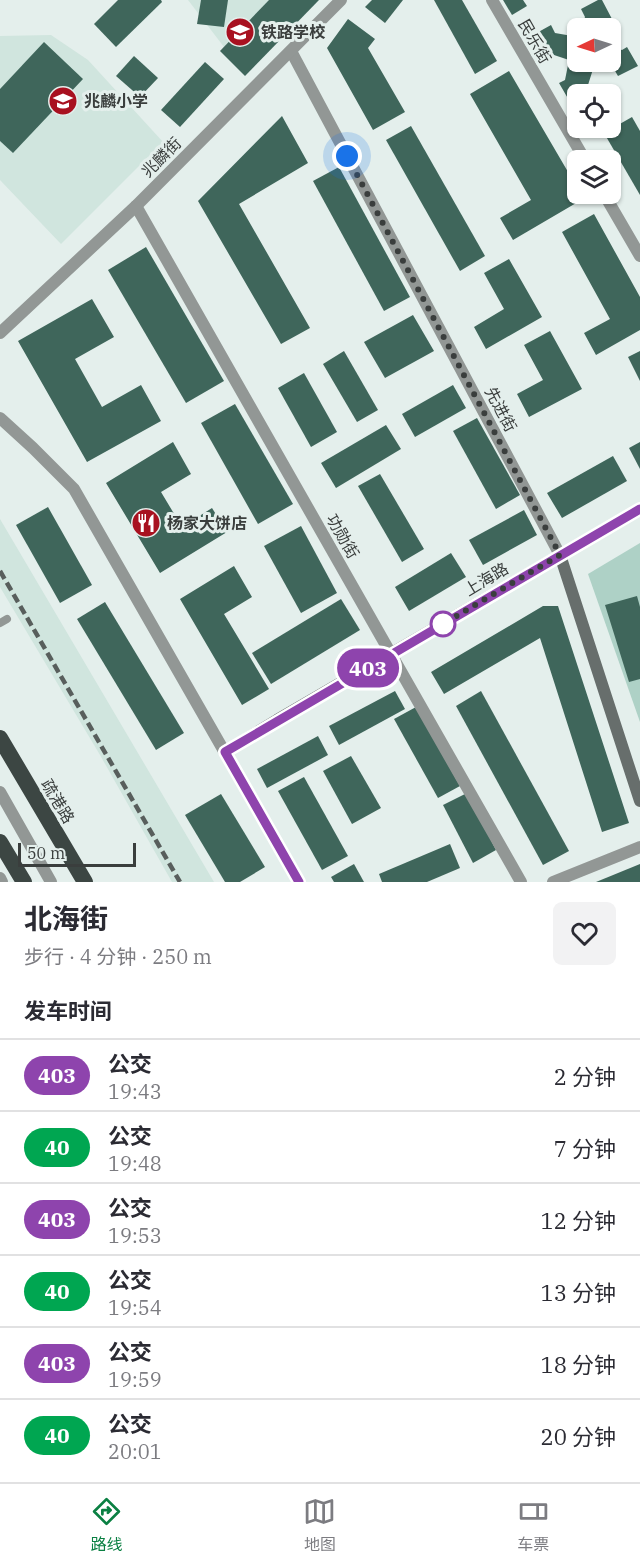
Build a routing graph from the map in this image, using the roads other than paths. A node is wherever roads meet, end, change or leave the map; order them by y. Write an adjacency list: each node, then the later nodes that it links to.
1 (341, 0): 3 (street, 兆麟街)
2 (492, 0): 4 (street, 民乐街)
3 (291, 51): 6 (street, 兆麟街); 11 (street, 先进街)
4 (579, 150)
5 (610, 204): 7 (street)
6 (136, 206): 8 (street, 兆麟街); 12 (street, 功勋街)
7 (640, 256)
8 (0, 333)
9 (0, 418): 14 (street)
10 (640, 509): 11 (main road, 上海路)
11 (560, 555): 12 (main road, 上海路); 16 (main road, 先进街)
12 (391, 654): 14 (main road, 上海路); 23 (street, 功勋街)
13 (0, 738): 21 (highway, 疏港路)
14 (225, 752): 22 (street)
15 (0, 792): 20 (street)
16 (640, 801)
17 (0, 842): 19 (highway)
18 (640, 847): 24 (street)
19 (24, 882)
20 (51, 882)
21 (85, 882)
22 (299, 882)
23 (521, 882)
24 (553, 882)

